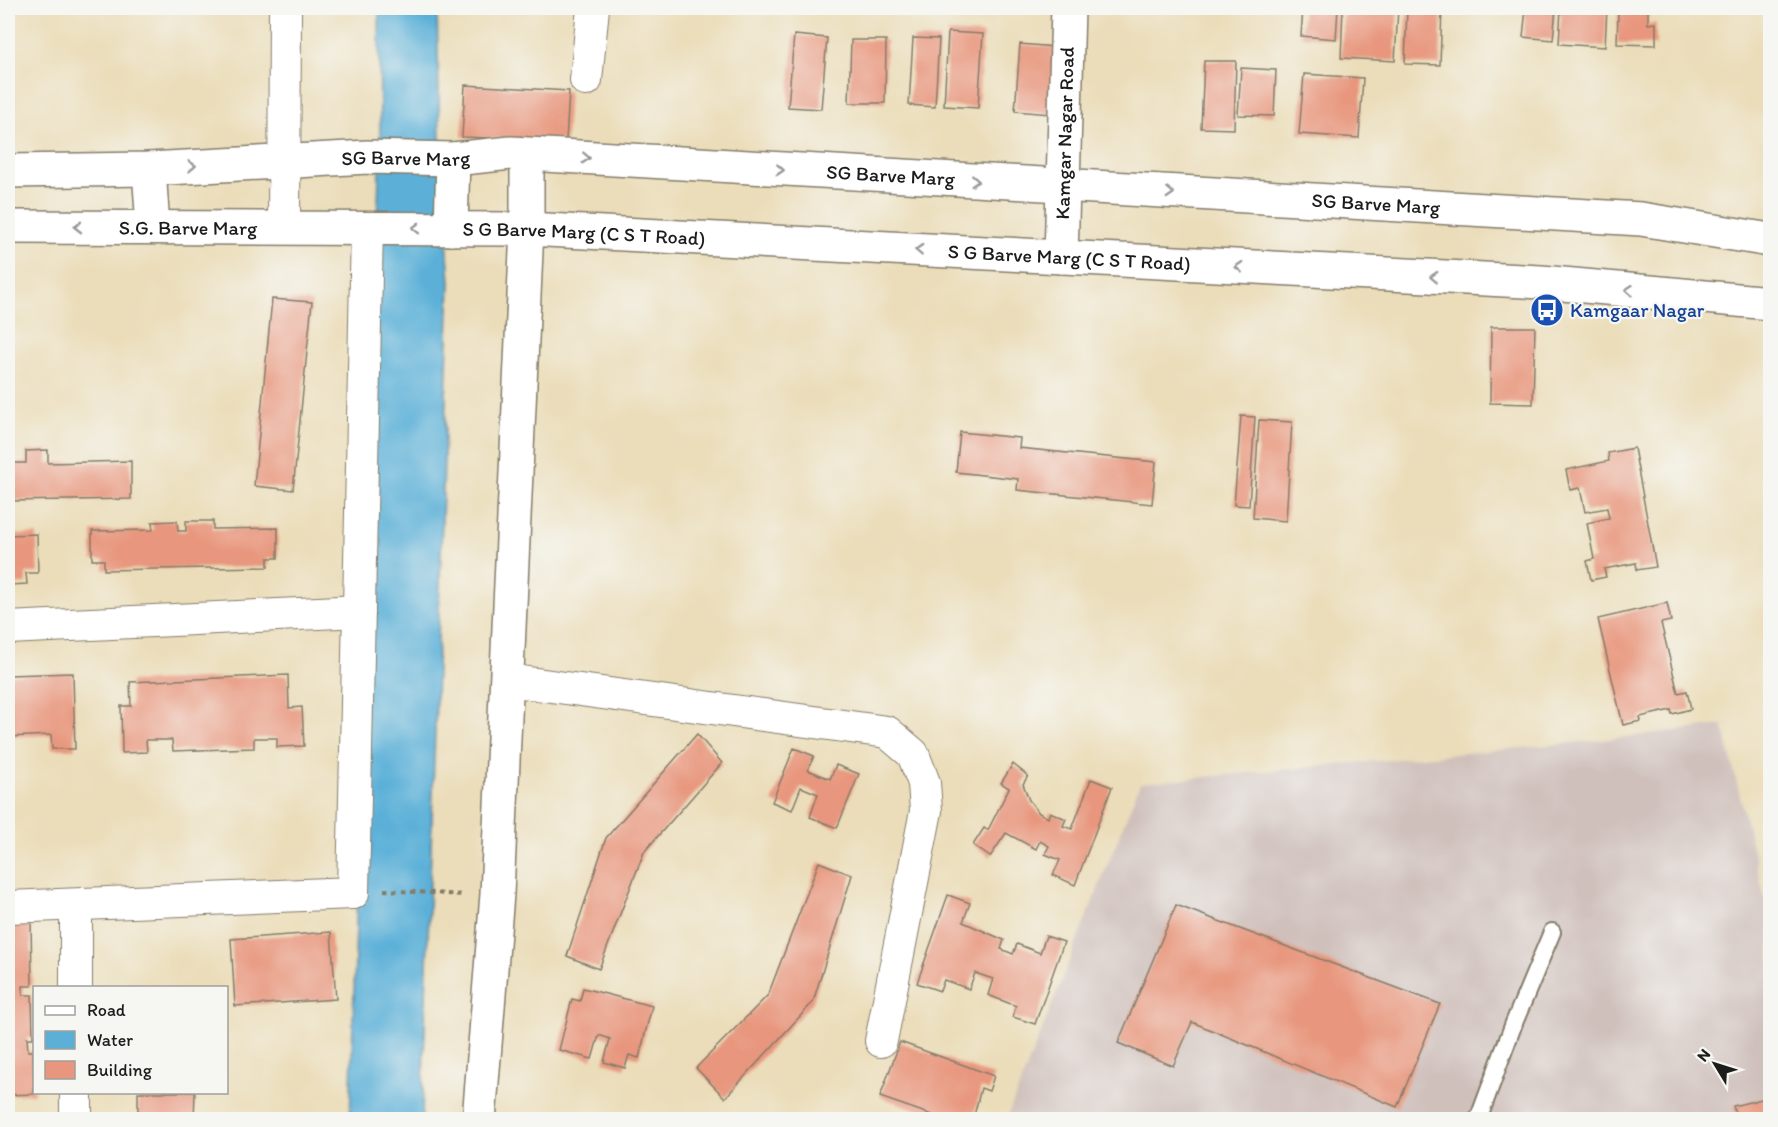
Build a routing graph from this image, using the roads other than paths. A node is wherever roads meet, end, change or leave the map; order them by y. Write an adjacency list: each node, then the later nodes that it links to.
1 (285, 8): 7 (street)
2 (593, 8): 4 (street)
3 (1068, 8): 10 (main road, Kamgar Nagar Road)
4 (586, 80)
5 (519, 154): 6 (main road, SG Barve Marg); 10 (main road, SG Barve Marg, one-way to 10); 16 (main road)
6 (453, 159): 7 (main road, SG Barve Marg); 15 (main road)
7 (285, 161): 8 (main road, SG Barve Marg, one-way to 7); 13 (street)
8 (149, 169): 9 (main road, SG Barve Marg); 12 (main road)
9 (8, 171)
10 (1062, 187): 17 (main road, SG Barve Marg, one-way to 17); 18 (main road, Kamgar Nagar Road)
11 (8, 227): 12 (main road, S.G. Barve Marg, one-way to 11)
12 (153, 227): 13 (main road, S.G. Barve Marg)
13 (284, 228): 14 (main road, S.G. Barve Marg)
14 (371, 228): 15 (main road, S G Barve Marg (C S T Road), one-way to 14); 20 (street)
15 (451, 229): 16 (main road, S G Barve Marg (C S T Road))
16 (522, 229): 18 (main road, S G Barve Marg (C S T Road), one-way to 16); 22 (main road)
17 (1770, 240)
18 (1060, 257): 19 (main road, S G Barve Marg (C S T Road), one-way to 18)
19 (1770, 303)
20 (359, 611): 21 (street); 23 (street)
21 (8, 628)
22 (507, 680): 27 (street); 30 (main road)
23 (75, 905): 24 (street); 26 (street)
24 (8, 907)
25 (1552, 932): 31 (lane)
26 (76, 986)
27 (881, 1041)
28 (76, 1094): 29 (street)
29 (76, 1119)
30 (479, 1119)
31 (1478, 1119)

